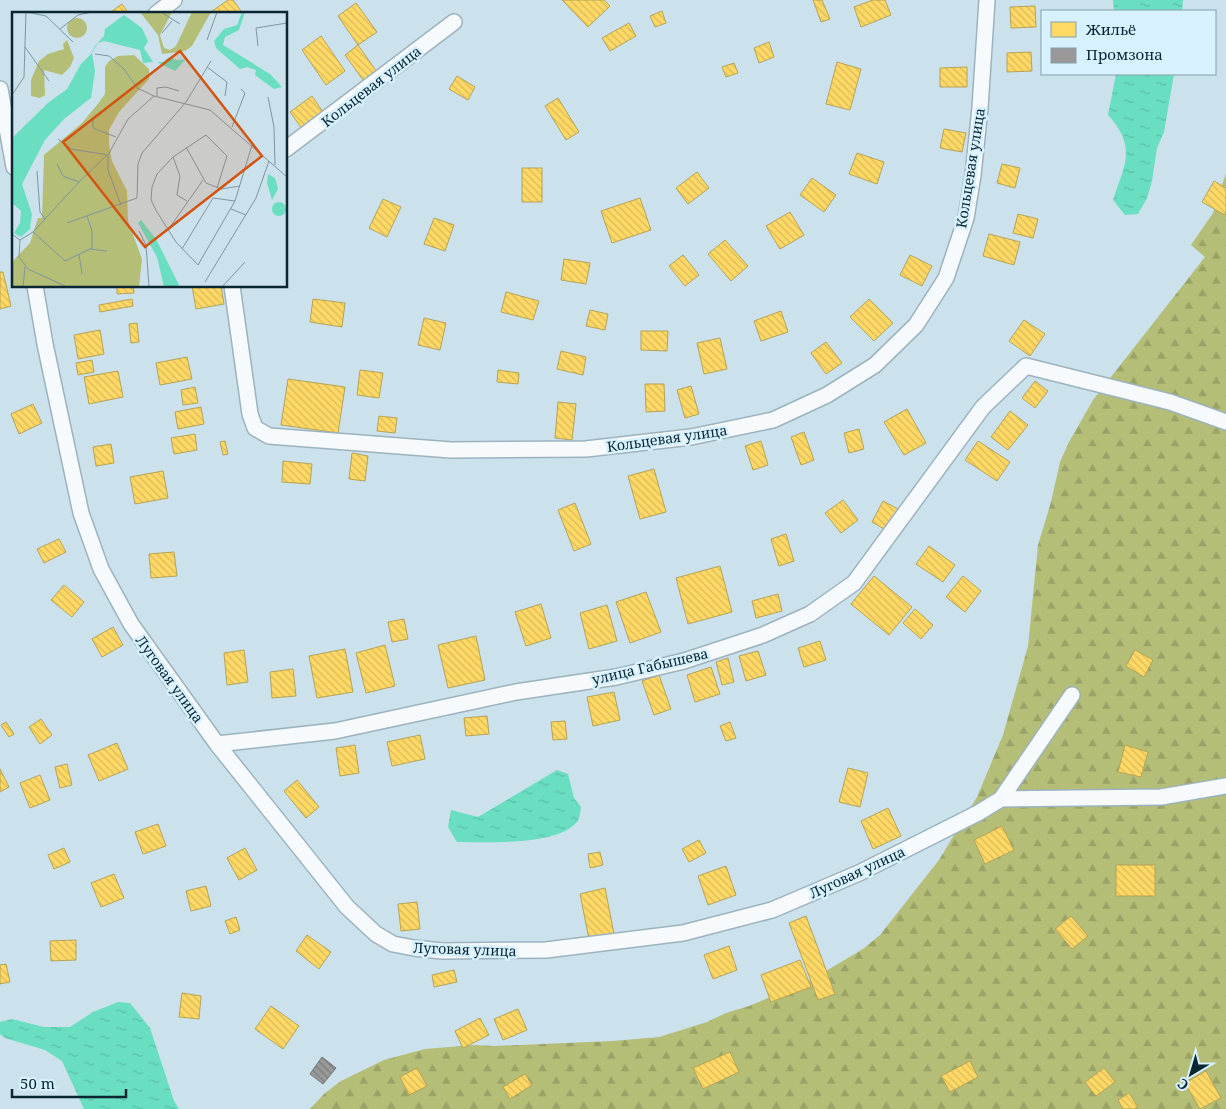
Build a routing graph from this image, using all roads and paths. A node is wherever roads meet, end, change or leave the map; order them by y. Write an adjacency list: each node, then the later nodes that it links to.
1 (174, 0): 3 (street)
2 (987, 0): 10 (street, Кольцевая улица)
3 (159, 12)
4 (454, 22): 8 (street, Кольцевая улица)
5 (0, 89): 6 (street)
6 (10, 121): 7 (street)
7 (12, 144)
8 (288, 148)
9 (35, 288): 13 (street, Луговая улица)
10 (232, 288)
11 (1226, 422): 13 (street, улица Габышева)
12 (1072, 695): 15 (street, Луговая улица)
13 (217, 744): 15 (street, Луговая улица)
14 (1226, 786): 15 (street)
15 (1002, 799)

